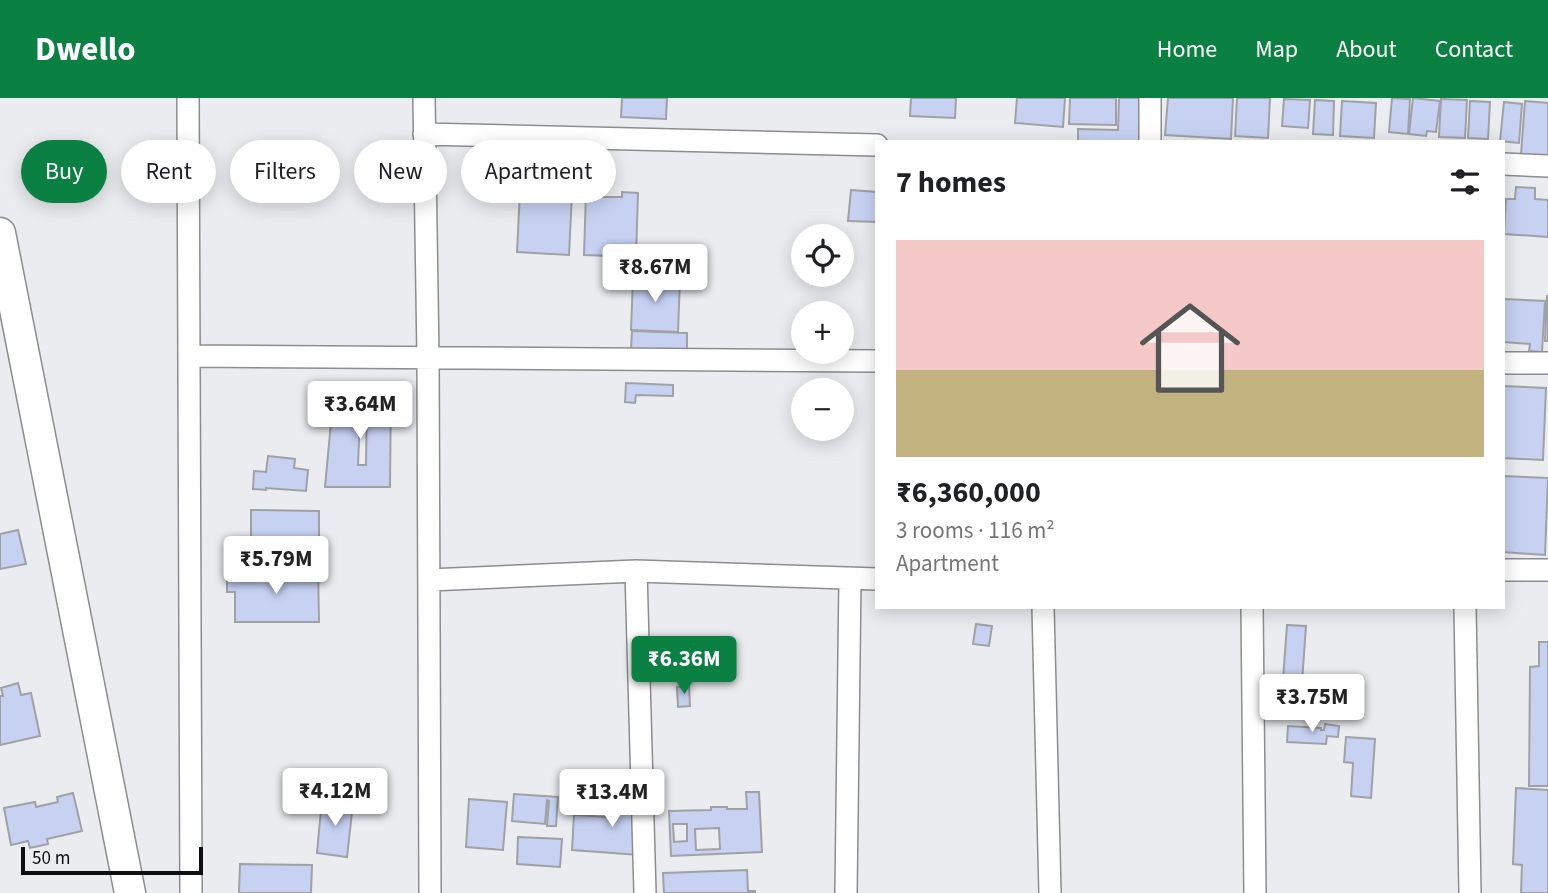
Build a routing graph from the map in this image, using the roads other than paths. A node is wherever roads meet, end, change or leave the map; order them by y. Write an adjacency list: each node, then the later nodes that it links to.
1 (188, 98): 10 (street)
2 (424, 98): 4 (street)
3 (1150, 98): 5 (street)
4 (424, 134): 6 (street); 11 (street)
5 (1150, 140)
6 (875, 145)
7 (1505, 164): 8 (street)
8 (1548, 166)
9 (1, 248): 24 (street)
10 (190, 356): 11 (street); 25 (street)
11 (428, 358): 12 (street); 20 (street)
12 (875, 361)
13 (1505, 363): 14 (street)
14 (1548, 363)
15 (1505, 570): 16 (street)
16 (1548, 570)
17 (636, 571): 18 (street); 20 (street); 27 (street)
18 (850, 578): 19 (street); 28 (street)
19 (875, 579)
20 (429, 580): 26 (street)
21 (1043, 609): 29 (street)
22 (1252, 609): 30 (street)
23 (1465, 609): 31 (street)
24 (130, 893)
25 (191, 893)
26 (430, 893)
27 (645, 893)
28 (846, 893)
29 (1051, 893)
30 (1255, 893)
31 (1470, 893)

